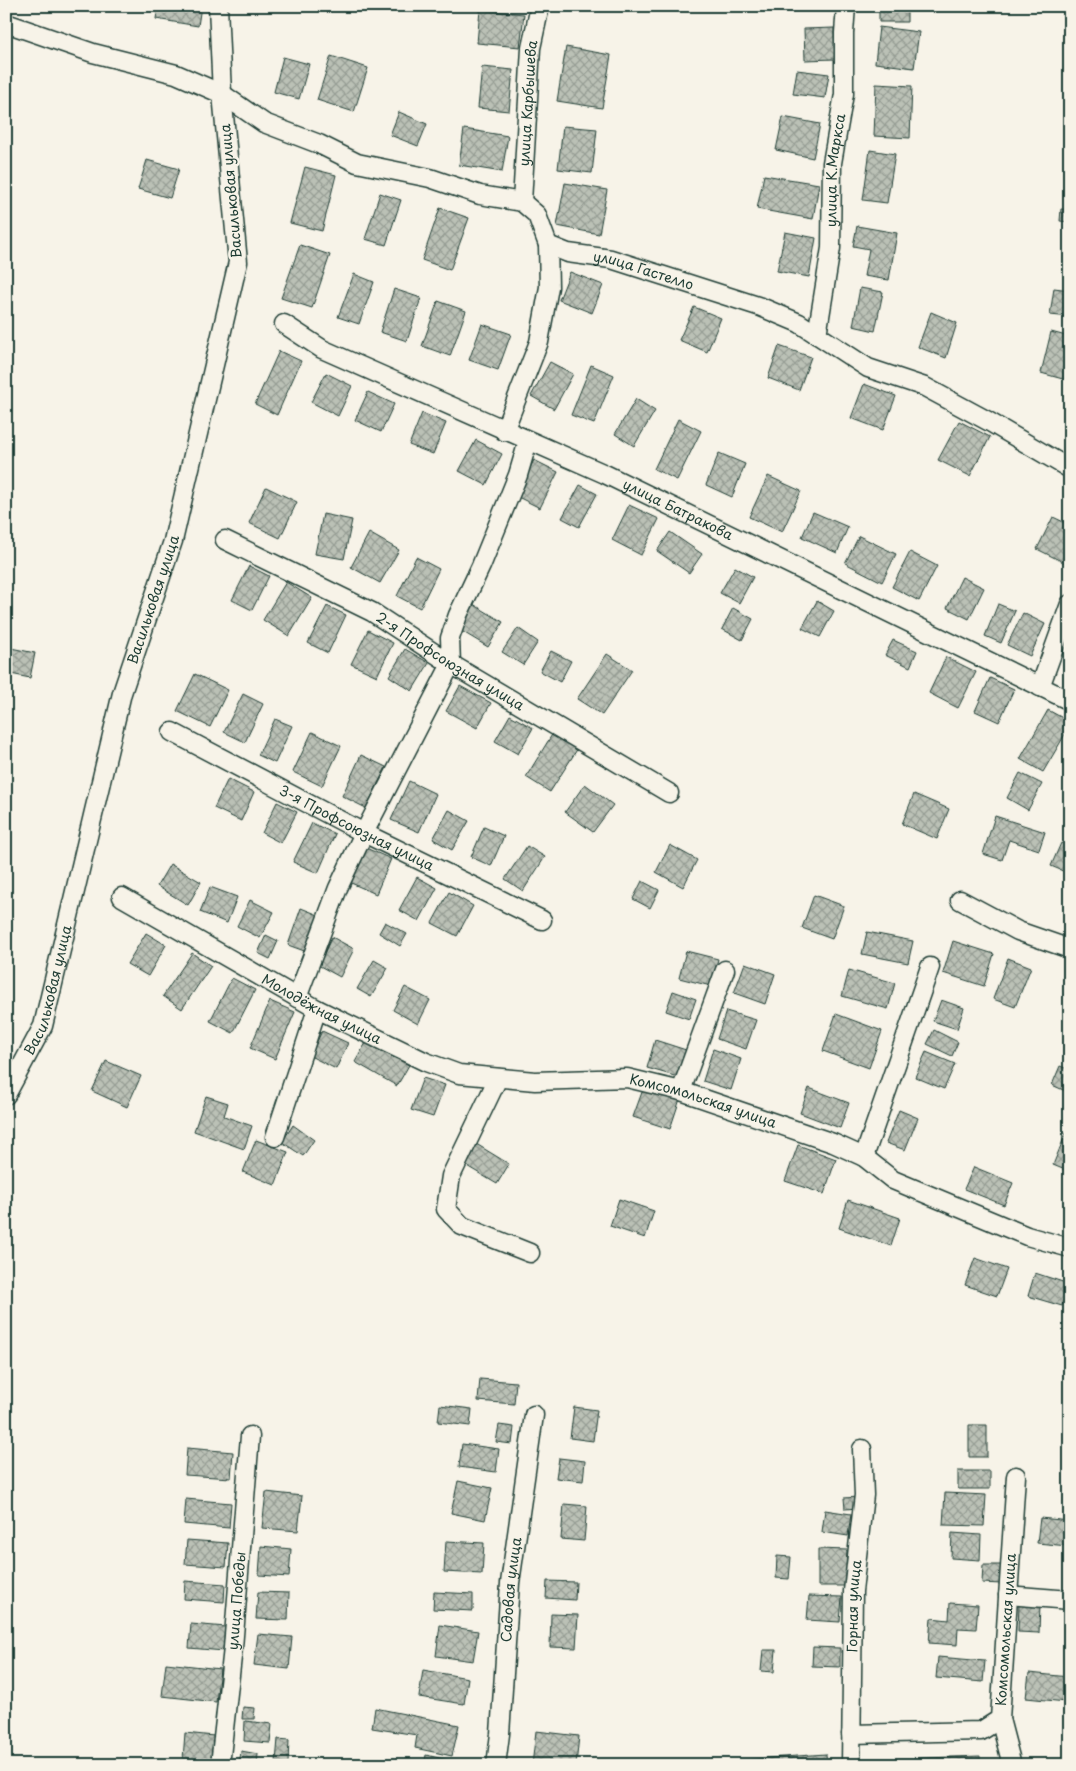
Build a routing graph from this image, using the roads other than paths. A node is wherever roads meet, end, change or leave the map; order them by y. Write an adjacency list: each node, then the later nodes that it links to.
1 (218, 6): 5 (street, Васильковая улица)
2 (540, 6): 6 (street, улица Карбышева)
3 (846, 6): 9 (street, улица К.Маркса)
4 (6, 23): 5 (street)
5 (222, 94): 6 (street); 32 (street, Васильковая улица)
6 (522, 202): 7 (street)
7 (548, 245): 9 (street, улица Гастелло); 10 (street)
8 (284, 324): 10 (street, улица Батракова)
9 (817, 334): 12 (street, улица Гастелло)
10 (504, 431): 11 (street, улица Батракова)
11 (528, 441): 15 (street); 16 (street, улица Батракова)
12 (1070, 469)
13 (225, 540): 15 (street, 2-я Профсоюзная улица)
14 (1070, 604): 16 (street)
15 (451, 664): 19 (street, 2-я Профсоюзная улица); 20 (street)
16 (1040, 687): 17 (street, улица Батракова)
17 (1070, 701)
18 (172, 732): 20 (street, 3-я Профсоюзная улица)
19 (669, 793)
20 (364, 833): 23 (street, 3-я Профсоюзная улица); 27 (street)
21 (122, 897): 27 (street, Молодёжная улица)
22 (960, 900): 24 (street)
23 (542, 920)
24 (1070, 949)
25 (930, 967): 34 (street)
26 (725, 970): 31 (street)
27 (297, 998): 28 (street, Молодёжная улица)
28 (317, 1010): 29 (street, Молодёжная улица); 33 (street)
29 (498, 1078): 30 (street, Молодёжная улица); 36 (street)
30 (535, 1081): 31 (street, Комсомольская улица)
31 (681, 1091): 34 (street, Комсомольская улица)
32 (6, 1095)
33 (275, 1137)
34 (864, 1157): 35 (street, Комсомольская улица)
35 (1070, 1248)
36 (530, 1253)
37 (534, 1415): 46 (street, Садовая улица)
38 (250, 1436): 45 (street, улица Победы)
39 (862, 1449): 44 (street, Горная улица)
40 (1016, 1476): 41 (street, Комсомольская улица)
41 (1008, 1595): 42 (street); 43 (street, Комсомольская улица)
42 (1070, 1600)
43 (1000, 1719): 44 (street, Комсомольская улица); 48 (street)
44 (851, 1734): 47 (street, Горная улица)
45 (220, 1765)
46 (496, 1765)
47 (851, 1765)
48 (1012, 1765)

